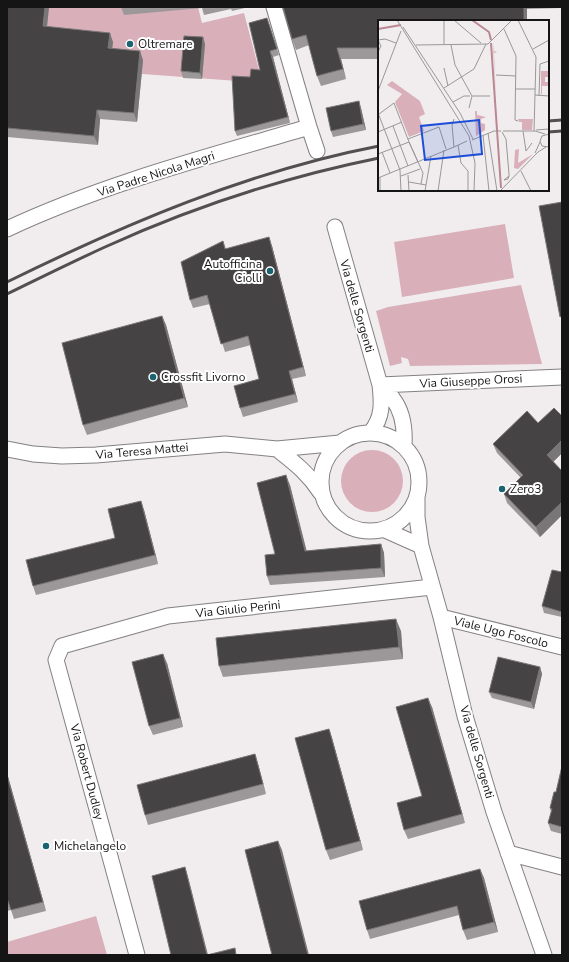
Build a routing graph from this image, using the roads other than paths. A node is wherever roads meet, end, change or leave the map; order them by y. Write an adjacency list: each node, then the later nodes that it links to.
1 (274, 7): 2 (street)
2 (309, 127): 3 (street); 5 (street, Via Padre Nicola Magri)
3 (317, 151)
4 (335, 227): 7 (street, Via delle Sorgenti)
5 (7, 230)
6 (562, 377): 7 (street, Via Giuseppe Orosi)
7 (380, 385): 8 (street, Via delle Sorgenti); 10 (street, Via delle Sorgenti)
8 (371, 432): 9 (street, Via delle Sorgenti); 10 (street, Via delle Sorgenti)
9 (340, 443): 12 (street, Via Teresa Mattei); 13 (street, Via delle Sorgenti)
10 (404, 446): 14 (street, Via delle Sorgenti)
11 (7, 449): 12 (street, Via Teresa Mattei)
12 (277, 449): 13 (street)
13 (322, 495): 15 (street, Via delle Sorgenti)
14 (417, 498): 15 (street, Via delle Sorgenti); 16 (street, Via delle Sorgenti)
15 (385, 530): 16 (street, Via delle Sorgenti)
16 (421, 546): 17 (street, Via delle Sorgenti)
17 (432, 587): 18 (street, Via delle Sorgenti); 20 (street, Via Giulio Perini)
18 (441, 617): 19 (street, Viale Ugo Foscolo); 21 (street, Via delle Sorgenti)
19 (562, 647)
20 (56, 660): 23 (street, Via Robert Dudley)
21 (508, 853): 22 (street); 24 (street, Via delle Sorgenti)
22 (562, 867)
23 (136, 955)
24 (544, 955)

